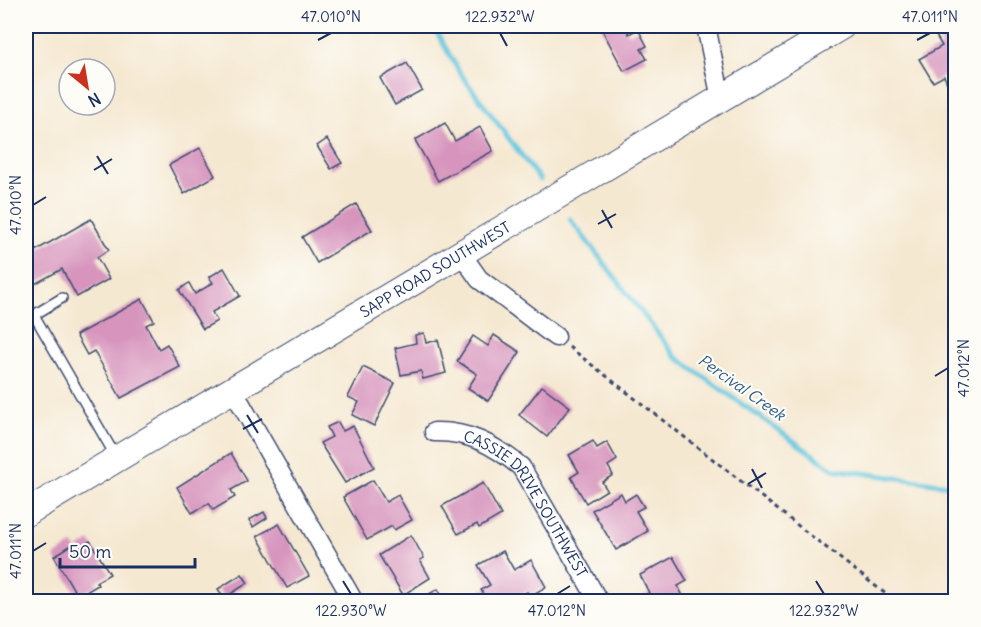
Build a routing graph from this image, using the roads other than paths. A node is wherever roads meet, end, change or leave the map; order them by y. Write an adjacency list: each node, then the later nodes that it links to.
1 (706, 26): 3 (street)
2 (842, 26): 3 (street, SAPP ROAD SOUTHWEST)
3 (721, 99): 4 (street, SAPP ROAD SOUTHWEST)
4 (460, 252): 6 (street); 7 (street, SAPP ROAD SOUTHWEST)
5 (62, 298): 9 (lane)
6 (556, 337)
7 (234, 390): 9 (street, SAPP ROAD SOUTHWEST); 11 (street)
8 (434, 432): 12 (street, CASSIE DRIVE SOUTHWEST)
9 (118, 459): 10 (street, SAPP ROAD SOUTHWEST)
10 (26, 513)
11 (354, 602)
12 (599, 602)

